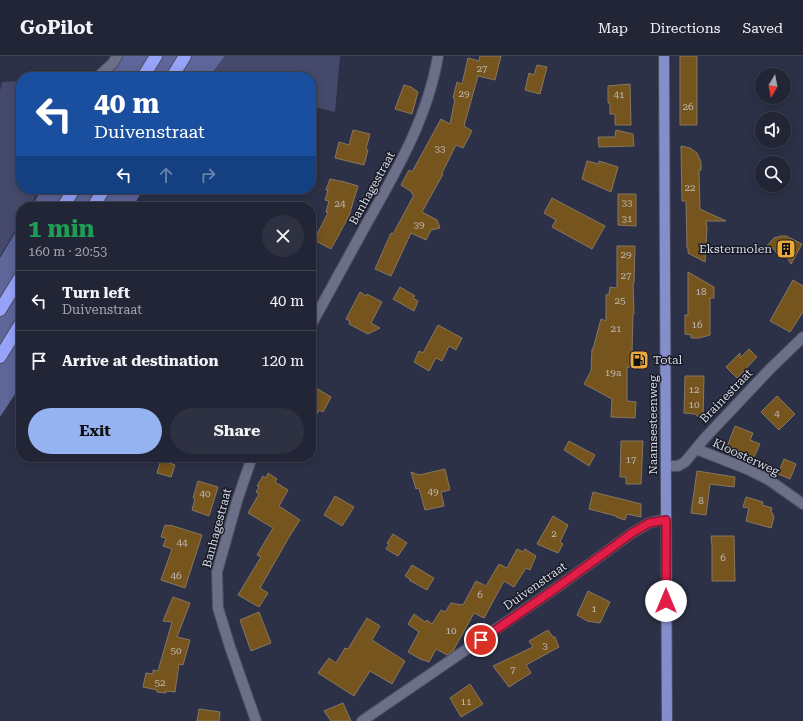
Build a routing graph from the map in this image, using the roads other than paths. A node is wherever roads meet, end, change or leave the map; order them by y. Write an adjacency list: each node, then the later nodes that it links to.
1 (117, 56): 6 (street)
2 (156, 56): 7 (highway)
3 (185, 56): 8 (highway)
4 (438, 56): 11 (street, Banhagestraat)
5 (664, 56): 17 (main road, Naamsesteenweg)
6 (103, 72)
7 (146, 72)
8 (175, 72)
9 (16, 284): 10 (highway)
10 (0, 310)
11 (316, 316)
12 (16, 331): 14 (highway)
13 (803, 337): 15 (street, Brainestraat)
14 (0, 357)
15 (696, 449): 17 (street, Brainestraat); 18 (street, Kloosterweg)
16 (250, 462): 20 (street, Banhagestraat)
17 (666, 466): 19 (main road, Naamsesteenweg)
18 (803, 504)
19 (666, 520): 21 (street, Duivenstraat); 22 (main road, Naamsesteenweg)
20 (256, 721)
21 (362, 721)
22 (667, 721)

